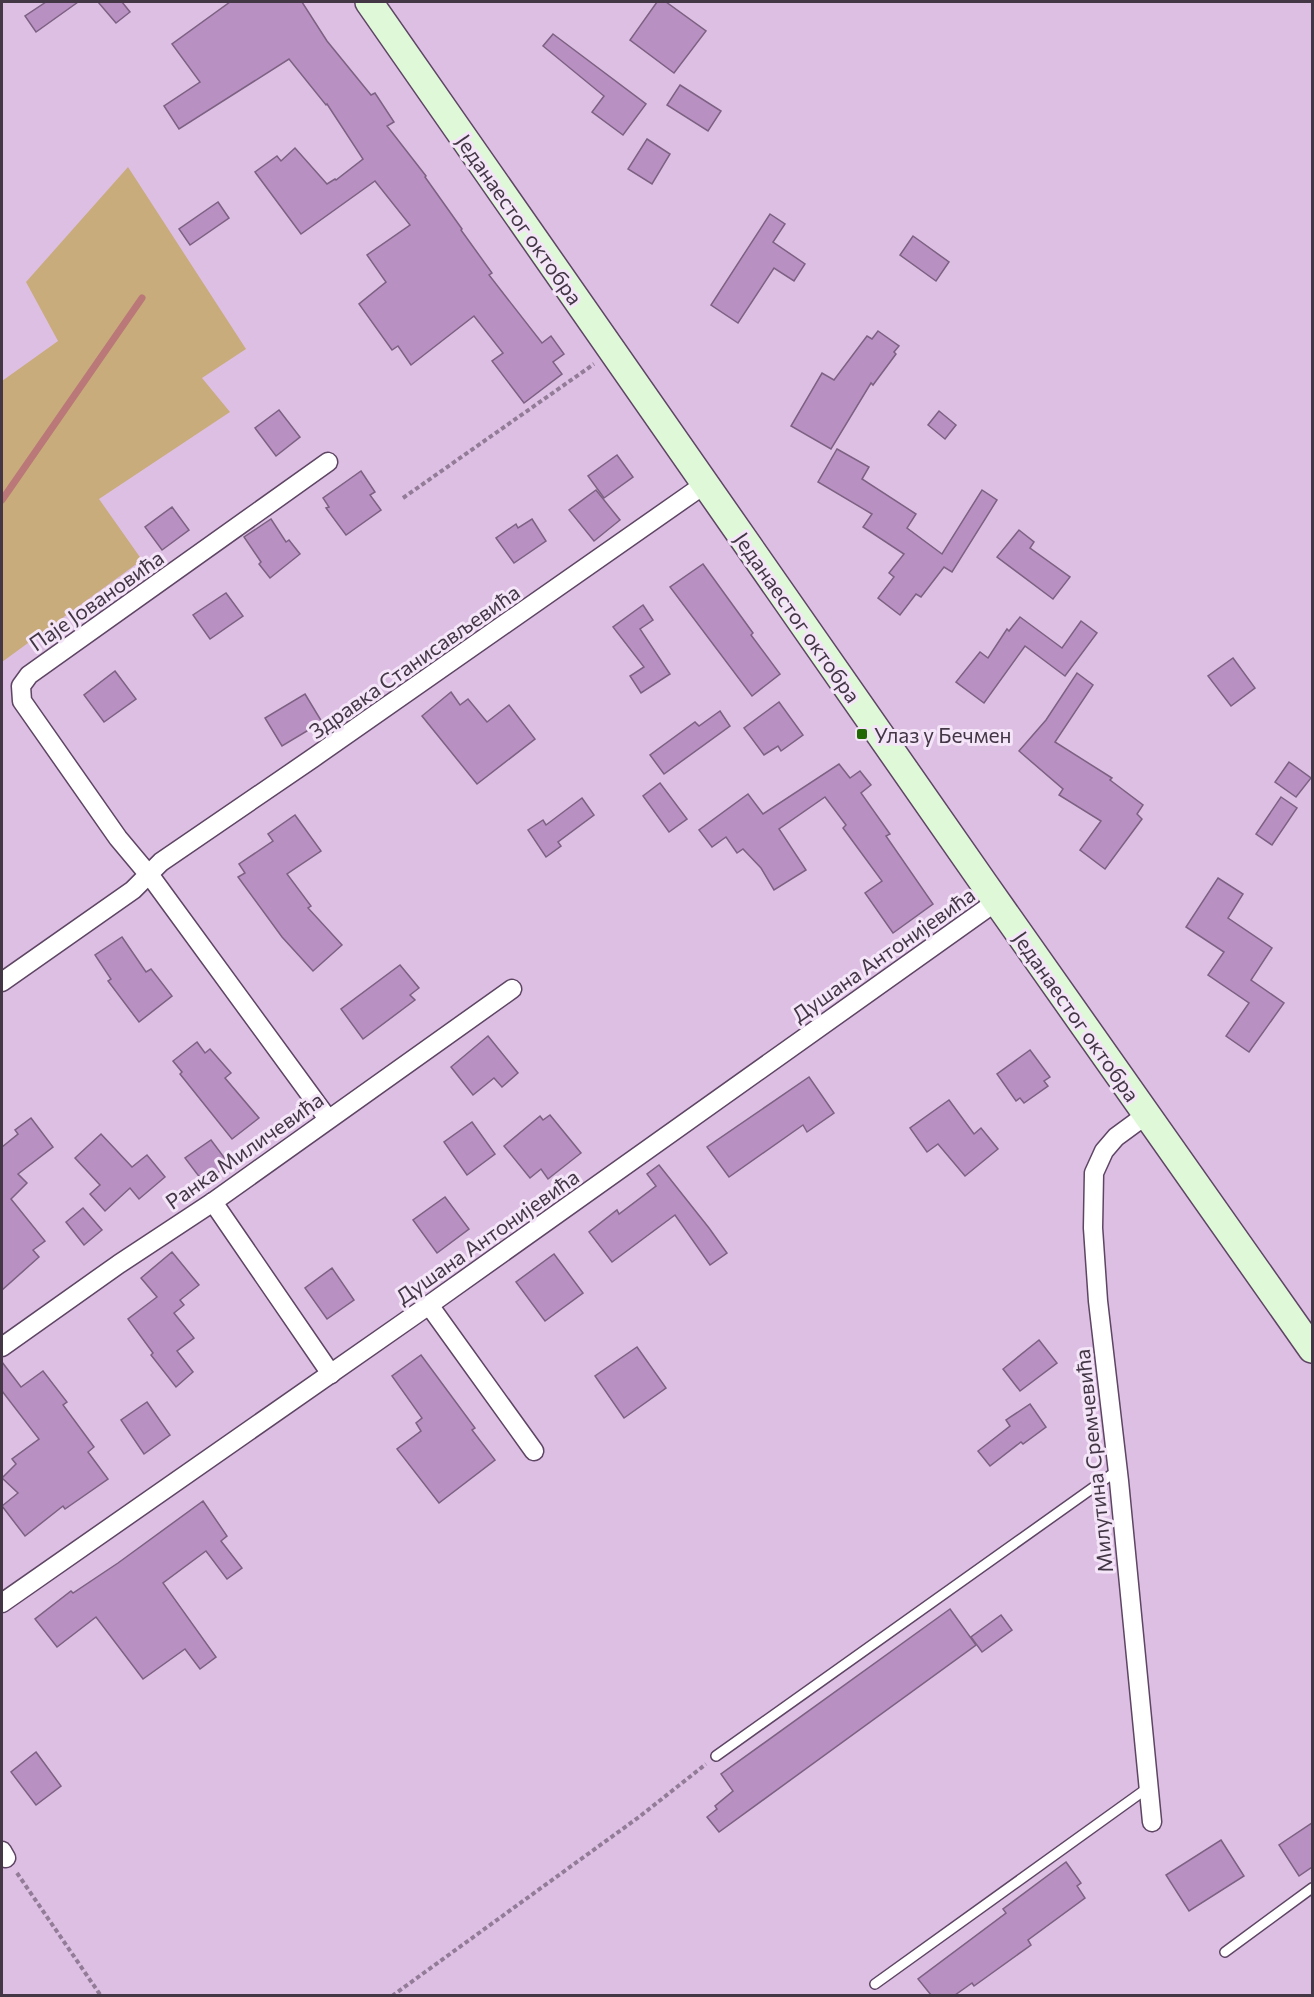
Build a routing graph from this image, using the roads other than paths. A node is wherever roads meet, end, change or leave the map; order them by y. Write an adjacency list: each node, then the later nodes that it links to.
1 (369, 2): 3 (main road, Једанаестог октобра)
2 (328, 462): 4 (street, Паје Јовановића)
3 (705, 484): 4 (street, Здравка Станисављевића); 5 (main road, Једанаестог октобра)
4 (149, 874): 6 (street, Здравка Станисављевића); 9 (street)
5 (997, 901): 8 (main road, Једанаестог октобра); 11 (street, Душана Антонијевића)
6 (2, 982)
7 (512, 989): 9 (street, Ранка Миличевића)
8 (1146, 1114): 13 (main road, Једанаестог октобра); 16 (street, Милутина Сремчевића)
9 (328, 1119): 10 (street, Ранка Миличевића)
10 (213, 1202): 12 (street, Ранка Миличевића); 14 (street)
11 (429, 1305): 14 (street, Душана Антонијевића); 15 (street)
12 (2, 1347)
13 (1312, 1349)
14 (331, 1374): 17 (street, Душана Антонијевића)
15 (534, 1451)
16 (1118, 1470): 18 (lane); 19 (street, Милутина Сремчевића)
17 (2, 1603)
18 (716, 1756)
19 (1149, 1787): 20 (street, Милутина Сремчевића); 23 (lane)
20 (1152, 1822)
21 (1312, 1887): 22 (lane)
22 (1225, 1952)
23 (875, 1984)

